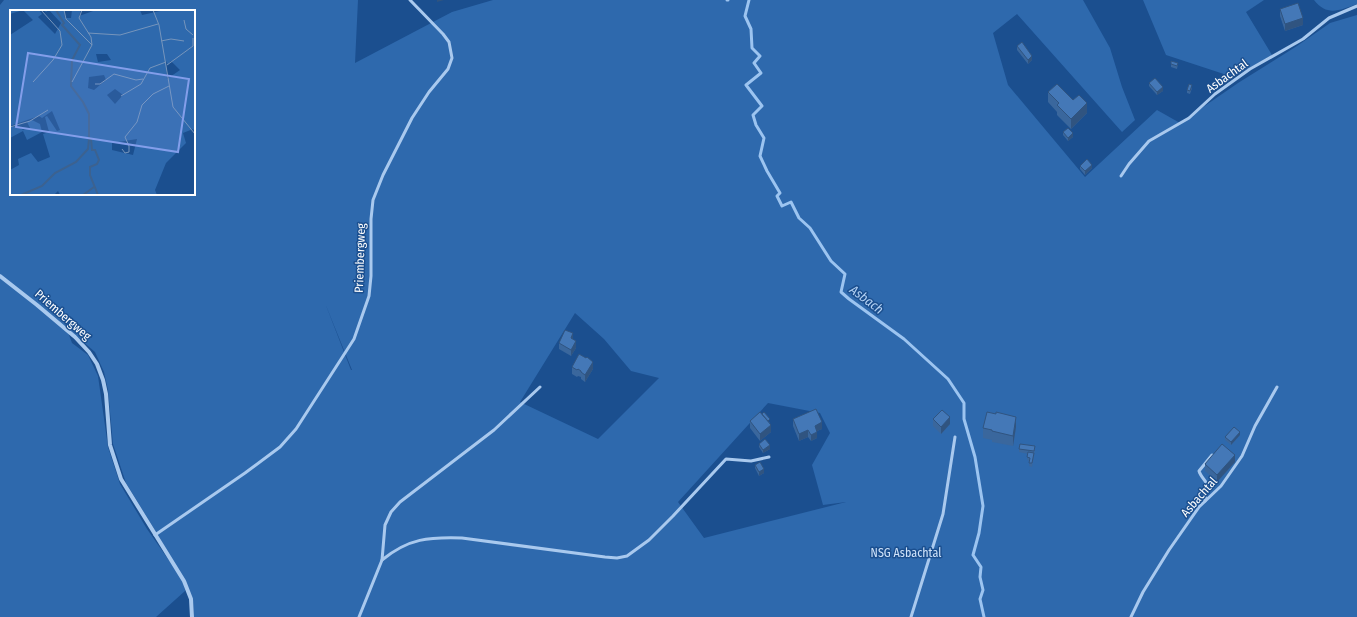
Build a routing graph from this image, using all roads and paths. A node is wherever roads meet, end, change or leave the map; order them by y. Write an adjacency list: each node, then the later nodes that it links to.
1 (410, 0): 11 (lane, Priembergweg)
2 (1357, 6): 3 (lane, Asbachtal)
3 (1121, 176)
4 (0, 276): 11 (street, Priembergweg)
5 (540, 387): 12 (lane)
6 (1276, 388): 10 (lane, Asbachtal)
7 (955, 437): 15 (lane)
8 (1212, 455): 10 (lane)
9 (769, 457): 12 (lane)
10 (1205, 501): 16 (lane, Asbachtal)
11 (155, 535): 13 (street, Priembergweg)
12 (382, 560): 14 (lane)
13 (192, 617)
14 (359, 617)
15 (912, 617)
16 (1131, 617)

